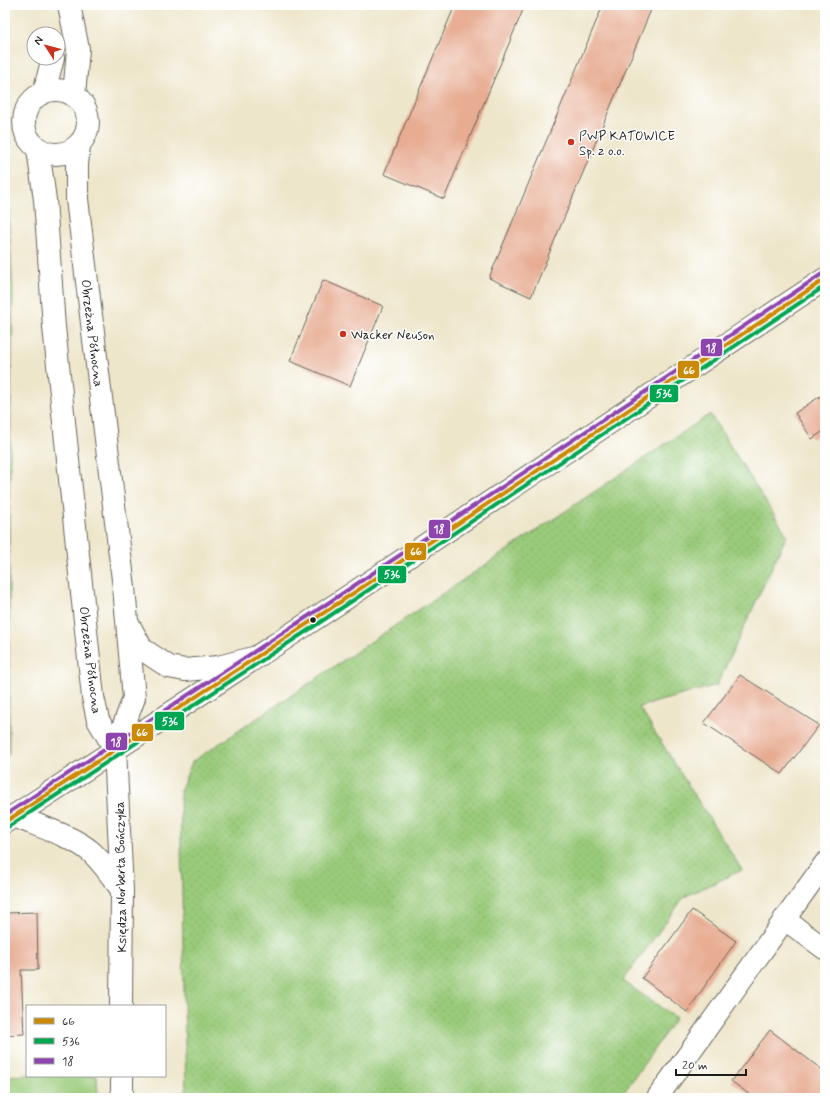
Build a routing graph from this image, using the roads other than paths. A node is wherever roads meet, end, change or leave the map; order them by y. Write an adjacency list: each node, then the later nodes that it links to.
1 (64, 5): 3 (street)
2 (69, 5): 6 (street)
3 (60, 26)
4 (50, 66): 5 (street)
5 (44, 92): 6 (street); 8 (street, Obrzeżna Północna)
6 (74, 96): 7 (street, Obrzeżna Północna)
7 (79, 145): 8 (street); 10 (street, Obrzeżna Północna)
8 (38, 149): 12 (street, Obrzeżna Północna)
9 (825, 279): 11 (street)
10 (128, 622): 11 (street); 12 (street, Obrzeżna Północna)
11 (257, 657): 12 (street)
12 (115, 749): 13 (street); 15 (street, Księdza Norberta Bończyka)
13 (10, 819): 15 (street)
14 (825, 863): 16 (street)
15 (122, 890): 18 (street, Księdza Norberta Bończyka)
16 (784, 919): 17 (street); 21 (street)
17 (825, 949)
18 (121, 1005)
19 (122, 1077): 20 (street)
20 (122, 1098)
21 (657, 1098)

